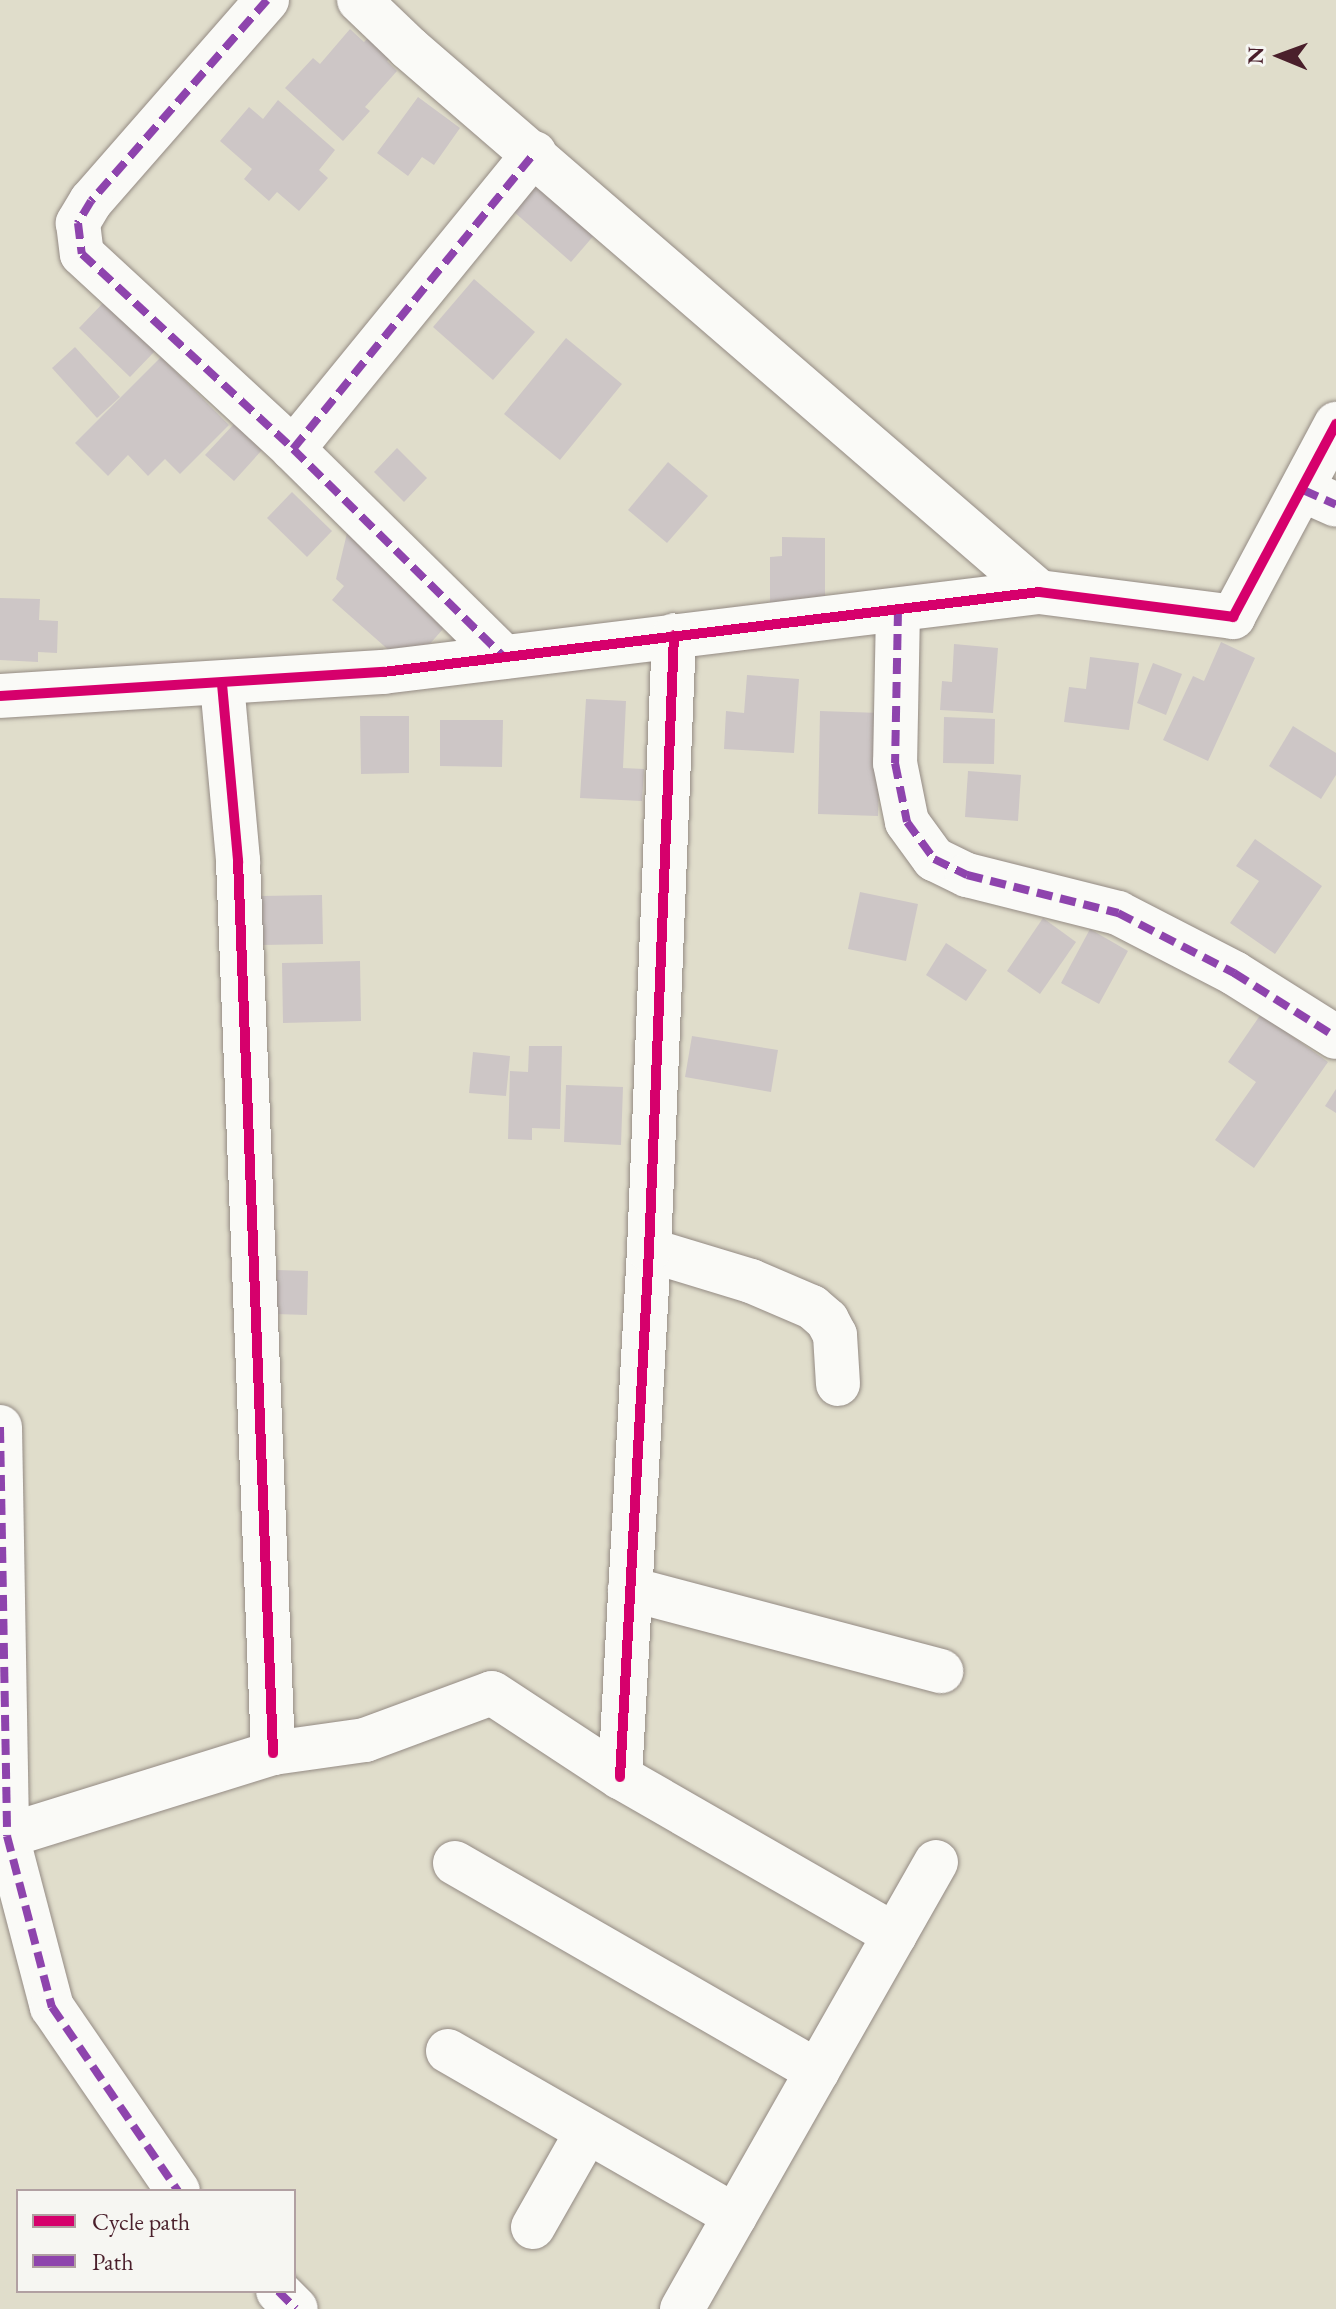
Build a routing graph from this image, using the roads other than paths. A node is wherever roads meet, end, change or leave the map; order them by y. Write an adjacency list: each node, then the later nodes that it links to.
1 (267, 0): 5 (street)
2 (359, 0): 3 (street)
3 (534, 153): 5 (street); 7 (street)
4 (1336, 424): 6 (street)
5 (293, 449): 10 (street)
6 (1320, 498): 7 (street)
7 (1039, 592): 8 (street)
8 (898, 610): 9 (street); 13 (street)
9 (674, 636): 10 (street); 14 (street)
10 (504, 657): 11 (street)
11 (222, 684): 12 (street); 19 (street)
12 (0, 696)
13 (1336, 1037)
14 (649, 1250): 15 (street); 17 (street)
15 (838, 1384)
16 (0, 1427): 21 (street)
17 (630, 1589): 18 (street); 20 (street)
18 (941, 1671)
19 (273, 1753): 20 (street); 21 (street)
20 (620, 1777): 24 (street)
21 (3, 1837): 28 (street)
22 (936, 1862): 24 (street)
23 (455, 1863): 26 (street)
24 (895, 1935): 26 (street)
25 (448, 2051): 27 (street)
26 (817, 2071): 29 (street)
27 (587, 2132): 29 (street); 30 (street)
28 (177, 2189)
29 (735, 2216): 33 (street)
30 (533, 2227)
31 (280, 2293): 32 (street)
32 (296, 2309)
33 (682, 2309)

